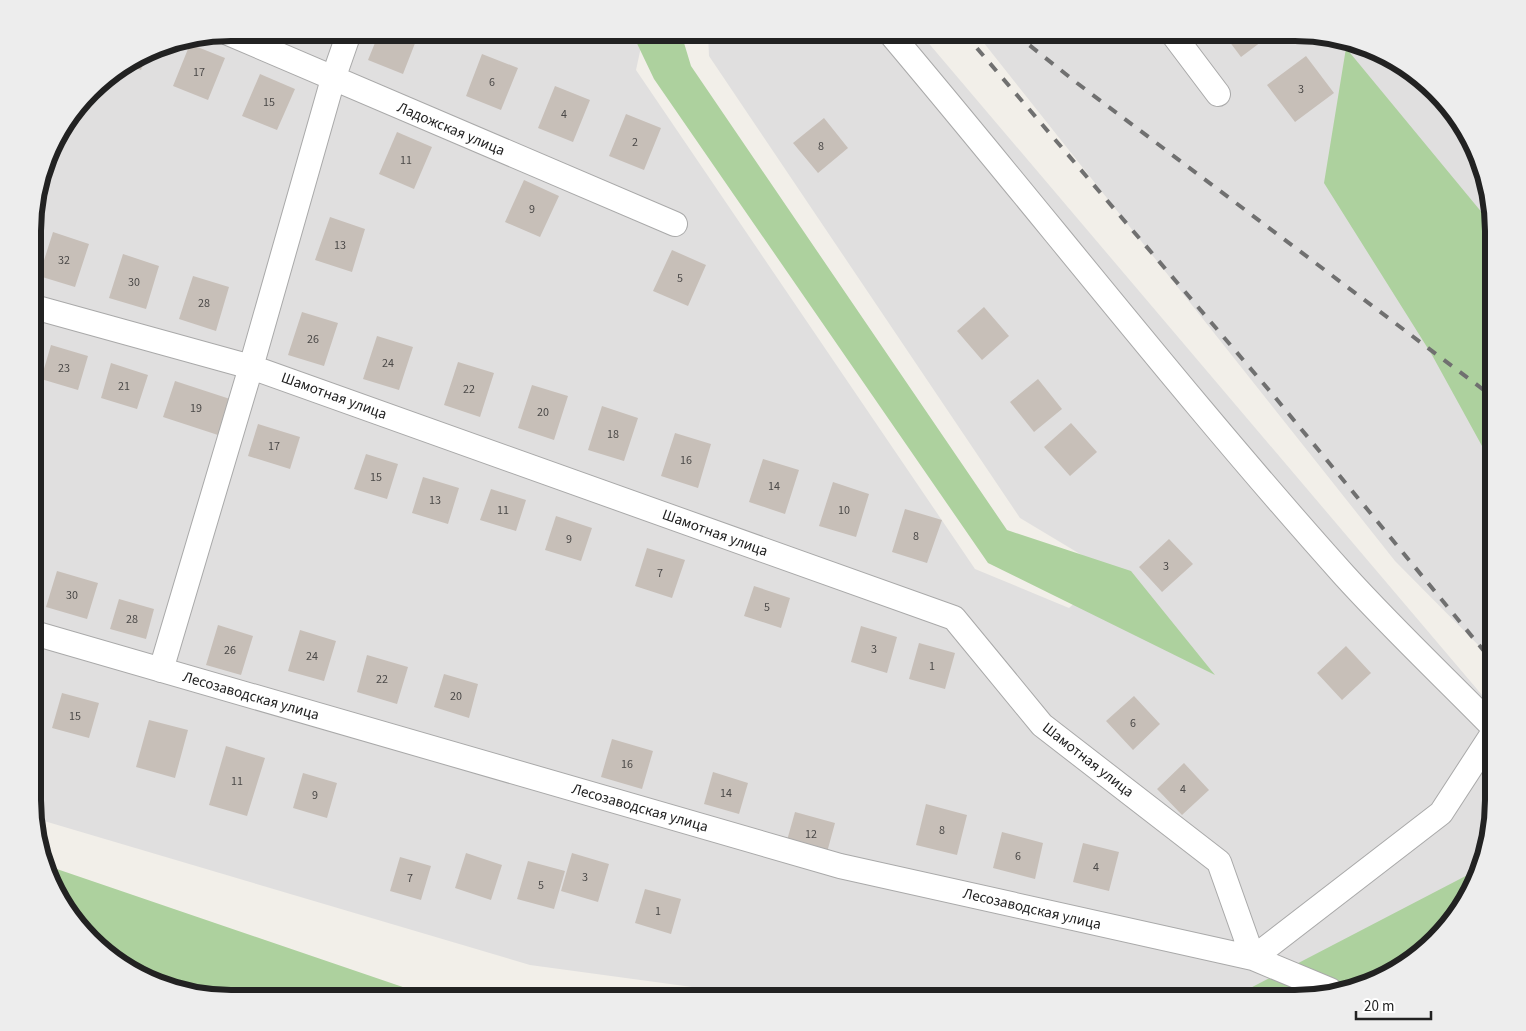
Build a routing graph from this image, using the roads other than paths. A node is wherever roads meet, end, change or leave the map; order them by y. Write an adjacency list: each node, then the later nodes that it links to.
1 (246, 41): 5 (street, Ладожская улица)
2 (346, 41): 5 (street)
3 (897, 41): 12 (street)
4 (1178, 41): 6 (street)
5 (333, 79): 7 (street, Ладожская улица); 9 (street)
6 (1218, 94)
7 (675, 224)
8 (41, 309): 9 (street, Шамотная улица)
9 (251, 367): 11 (street); 14 (street, Шамотная улица)
10 (41, 635): 11 (street, Лесозаводская улица)
11 (161, 670): 14 (street, Лесозаводская улица)
12 (1485, 719)
13 (1485, 745): 14 (street)
14 (1253, 958): 15 (street, Лесозаводская улица)
15 (1324, 987)

